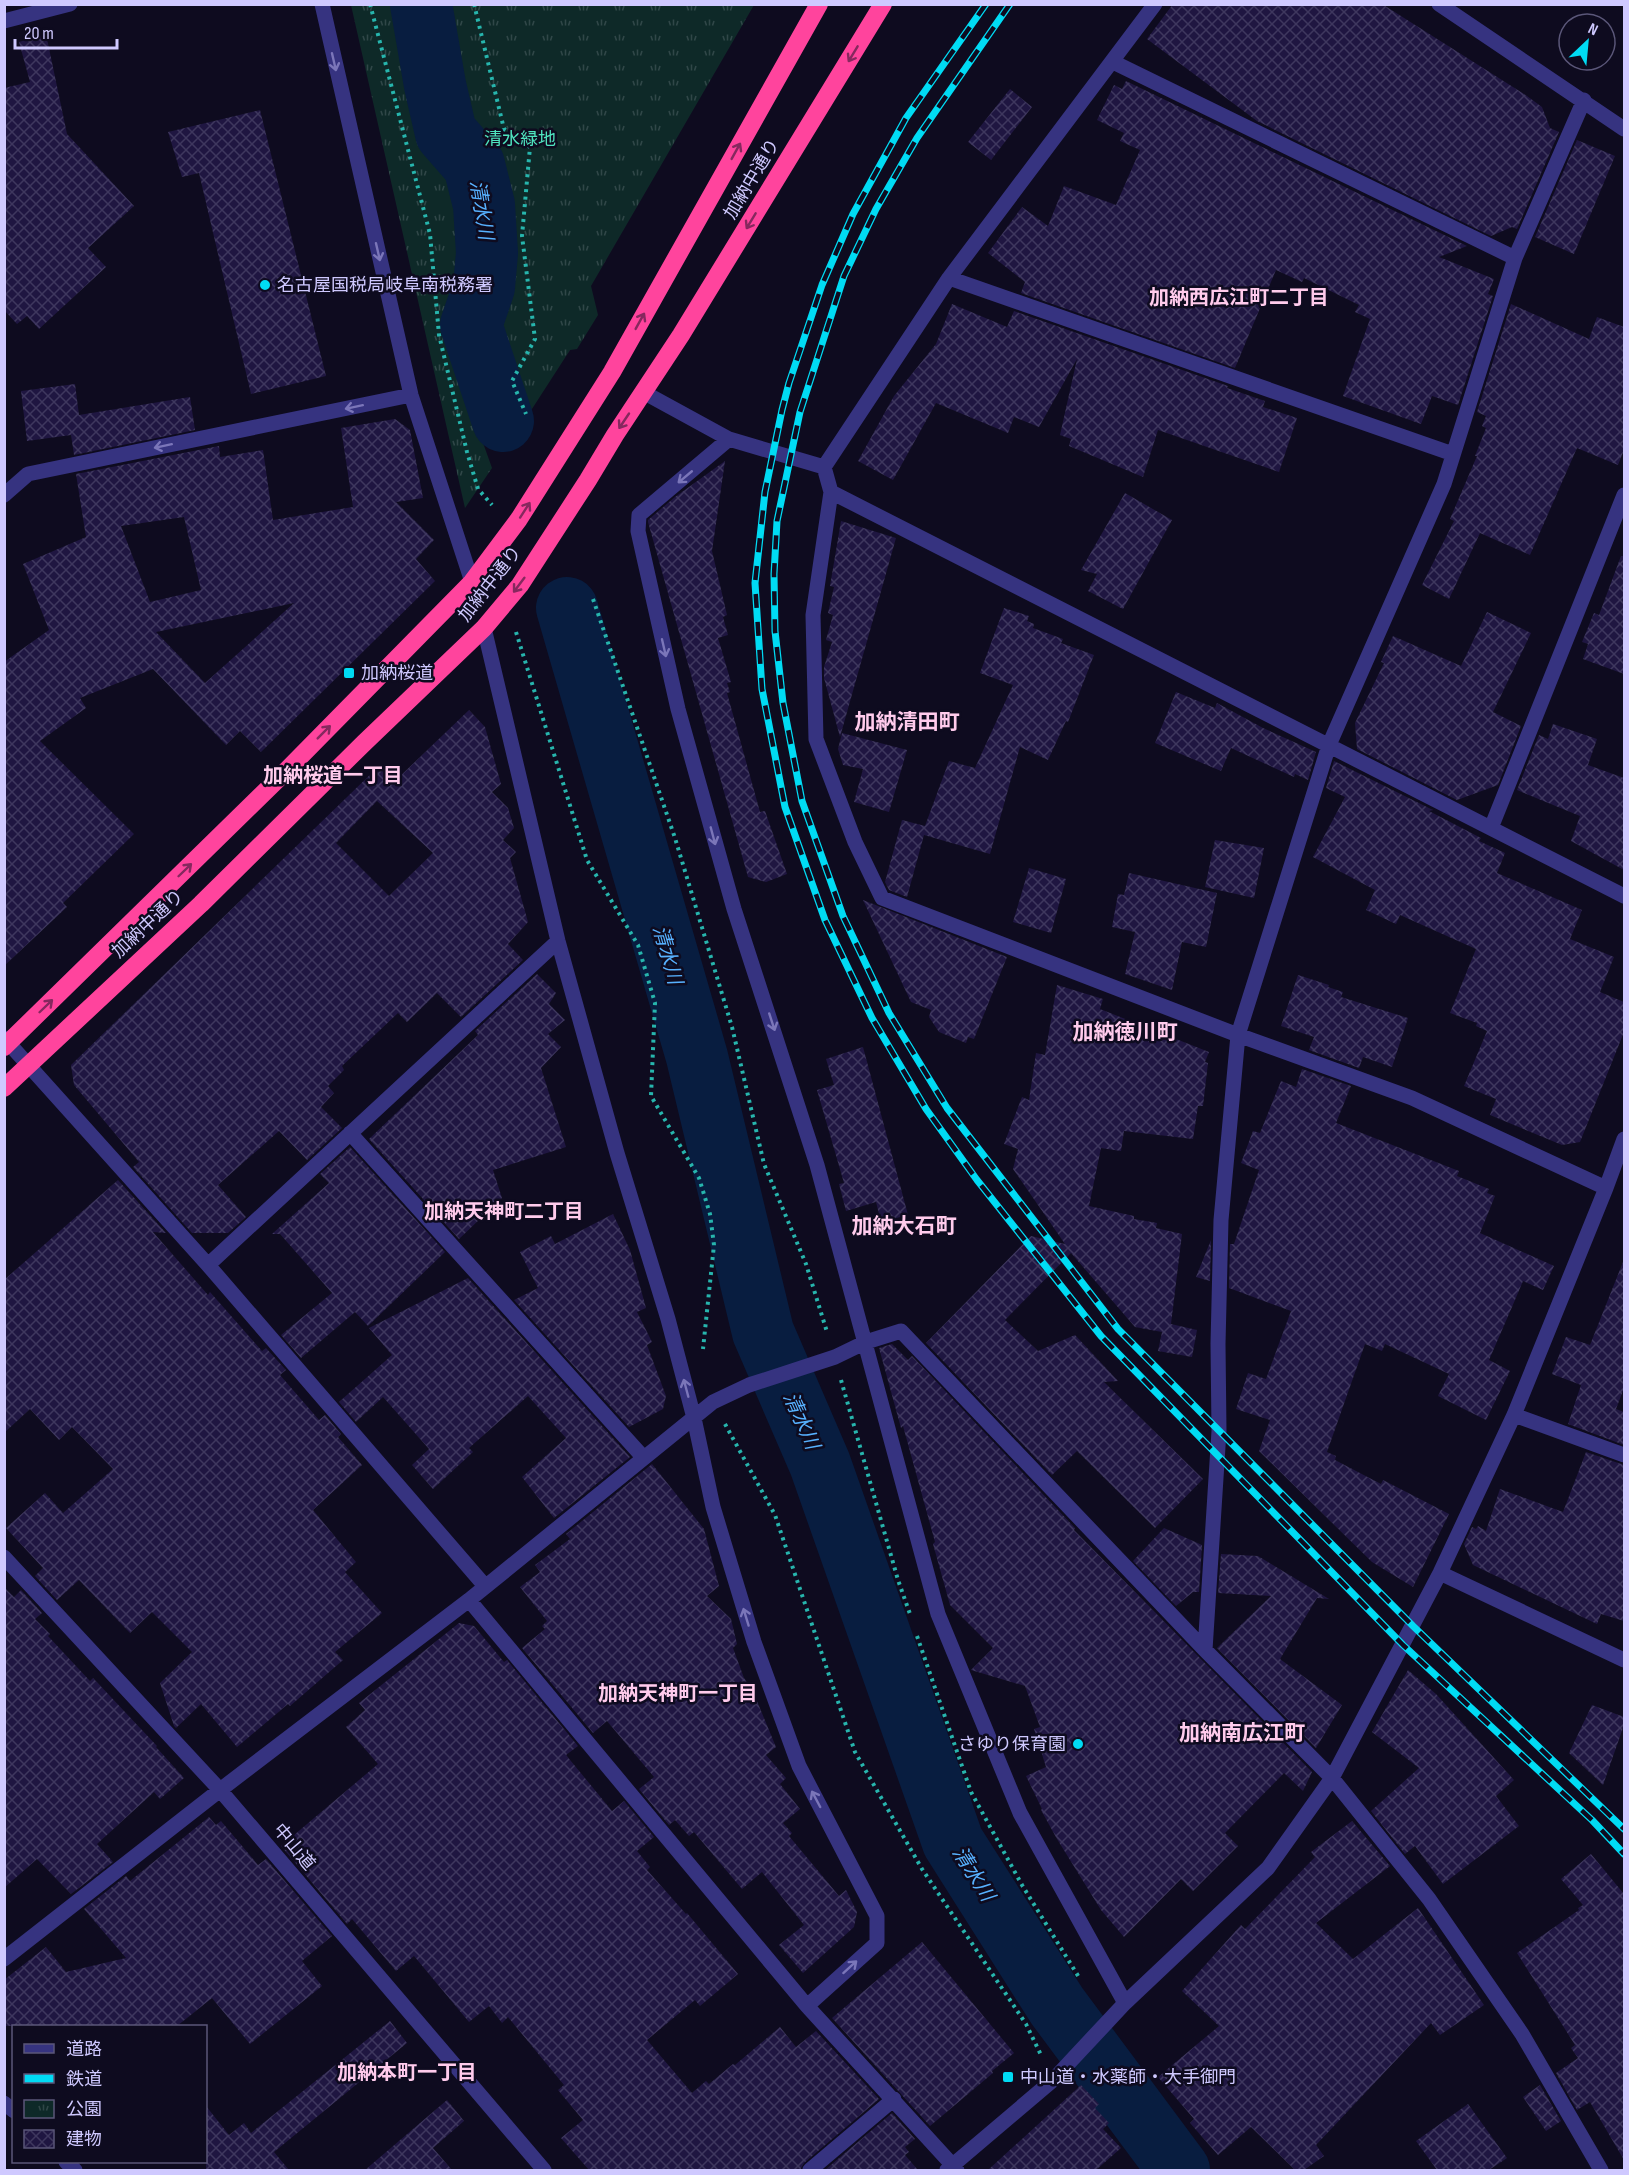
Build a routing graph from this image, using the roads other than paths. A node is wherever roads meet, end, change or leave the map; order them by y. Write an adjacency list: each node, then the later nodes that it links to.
1 (70, 4): 7 (street)
2 (322, 4): 14 (street, one-way to 14)
3 (819, 4): 21 (highway, 加納中通り, one-way to 3)
4 (883, 4): 13 (highway, 加納中通り, one-way to 13)
5 (1155, 4): 8 (street)
6 (1439, 4): 9 (street)
7 (4, 21)
8 (1113, 62): 11 (street); 12 (street)
9 (1584, 100): 10 (street); 11 (street)
10 (1624, 129)
11 (1515, 258): 16 (street)
12 (949, 278): 16 (street); 17 (street)
13 (643, 392): 15 (street); 22 (highway, 加納中通り, one-way to 22)
14 (411, 395): 19 (street, one-way to 19); 21 (street)
15 (729, 439): 17 (street); 35 (street, one-way to 35)
16 (1453, 454): 23 (street)
17 (824, 468): 18 (street)
18 (831, 492): 23 (street); 27 (street)
19 (4, 495)
20 (1624, 495): 24 (street)
21 (472, 582): 28 (highway, 加納中通り, one-way to 21)
22 (484, 628): 26 (street); 29 (highway, 加納中通り)
23 (1329, 745): 24 (street); 27 (street)
24 (1491, 828): 25 (street)
25 (1624, 896)
26 (558, 940): 31 (street); 37 (street, one-way to 26)
27 (1238, 1035): 33 (street); 44 (street)
28 (6, 1042): 29 (street)
29 (29, 1063): 30 (highway, 加納中通り); 34 (street)
30 (4, 1088)
31 (350, 1133): 34 (street); 39 (street)
32 (1624, 1138): 33 (street)
33 (1606, 1188): 36 (street)
34 (208, 1265): 42 (street)
35 (866, 1342): 37 (street); 44 (street); 49 (street)
36 (1514, 1415): 38 (street); 41 (street)
37 (694, 1418): 39 (street); 50 (street, one-way to 37)
38 (1624, 1455)
39 (644, 1457): 42 (street)
40 (4, 1557): 47 (street, 中山道)
41 (1440, 1573): 45 (street); 46 (street)
42 (486, 1586): 43 (street)
43 (469, 1600): 47 (street); 50 (street)
44 (1205, 1650): 46 (street)
45 (1624, 1660)
46 (1332, 1778): 49 (street); 55 (street)
47 (220, 1790): 48 (street); 53 (street, 中山道)
48 (4, 1959)
49 (1125, 2003): 52 (street)
50 (807, 2006): 51 (street)
51 (894, 2099): 52 (street); 54 (street)
52 (952, 2169)
53 (544, 2170)
54 (810, 2170)
55 (1601, 2170)

